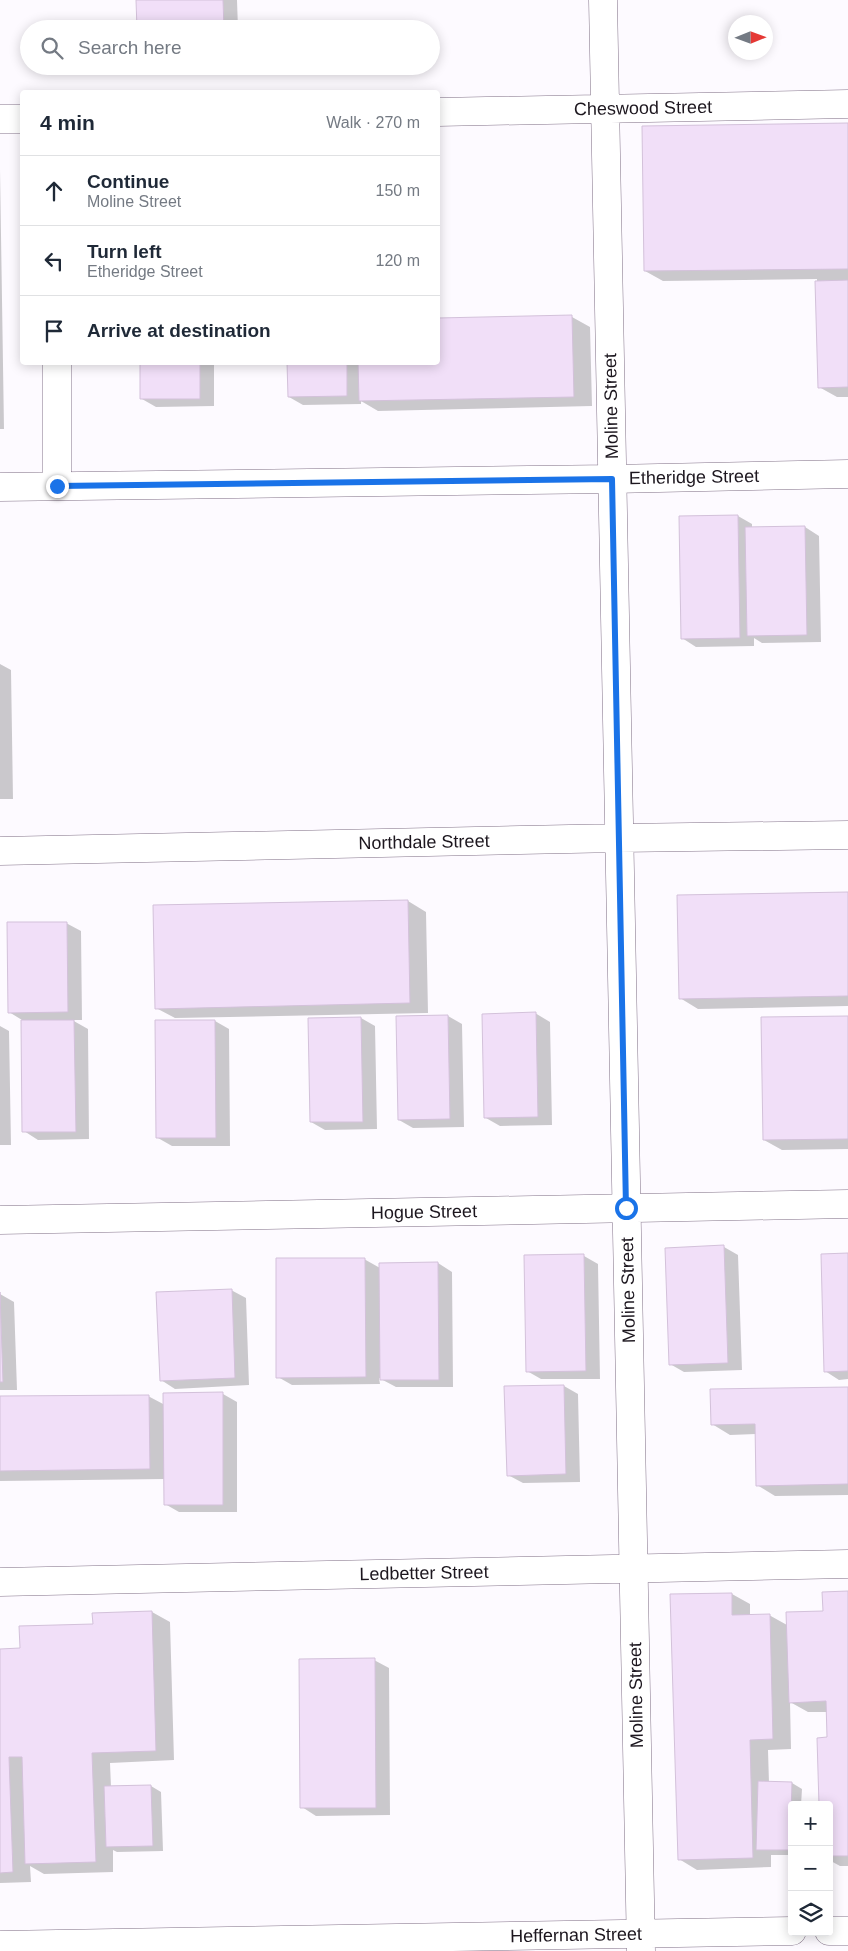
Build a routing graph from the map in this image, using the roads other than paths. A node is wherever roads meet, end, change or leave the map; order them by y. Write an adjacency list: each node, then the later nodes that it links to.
1 (603, 0): 3 (street, Moline Street)
2 (848, 104): 3 (street, Cheswood Street)
3 (605, 109): 4 (street, Cheswood Street); 9 (street, Moline Street)
4 (440, 112)
5 (0, 119): 6 (street)
6 (20, 119)
7 (57, 365): 10 (street)
8 (848, 474): 9 (street, Etheridge Street)
9 (612, 479): 10 (street, Etheridge Street); 13 (street, Moline Street)
10 (57, 486): 11 (street, Etheridge Street)
11 (0, 487)
12 (848, 835): 13 (street, Northdale Street)
13 (619, 838): 14 (street, Northdale Street); 16 (street, Moline Street)
14 (0, 851)
15 (848, 1204): 16 (street, Hogue Street)
16 (626, 1208): 17 (street, Hogue Street); 19 (street, Moline Street)
17 (0, 1220)
18 (848, 1564): 19 (street, Ledbetter Street)
19 (633, 1569): 20 (street, Ledbetter Street); 24 (street, Moline Street)
20 (0, 1582)
21 (788, 1931): 24 (street, Heffernan Street)
22 (833, 1931): 23 (street)
23 (848, 1931)
24 (640, 1942): 25 (street, Heffernan Street)
25 (0, 1945)

